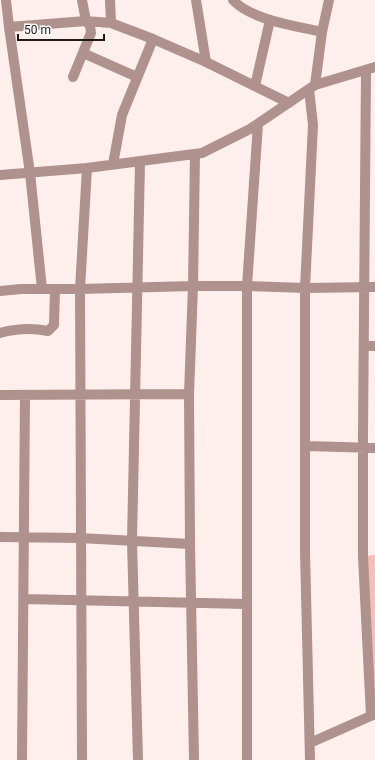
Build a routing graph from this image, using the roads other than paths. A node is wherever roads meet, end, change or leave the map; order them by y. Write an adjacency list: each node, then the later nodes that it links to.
1 (6, 0): 10 (street)
2 (82, 0): 8 (street)
3 (110, 0): 9 (street)
4 (196, 0): 14 (street)
5 (233, 0): 7 (street)
6 (329, 0): 11 (street)
7 (270, 20): 11 (street); 18 (street)
8 (86, 21): 9 (street); 10 (street); 13 (street)
9 (111, 23): 12 (street)
10 (9, 27): 27 (street)
11 (322, 32): 19 (street)
12 (153, 39): 14 (street); 17 (street)
13 (83, 54): 16 (street); 17 (street)
14 (206, 62): 18 (street)
15 (370, 68): 19 (street); 21 (street)
16 (73, 77)
17 (137, 77): 25 (street)
18 (255, 86): 20 (street)
19 (312, 87): 20 (street); 34 (street)
20 (289, 103): 22 (street)
21 (370, 121): 31 (street)
22 (258, 124): 23 (street); 30 (street)
23 (195, 154): 24 (street); 29 (street)
24 (140, 162): 25 (street); 33 (street)
25 (113, 164): 26 (street)
26 (87, 168): 27 (street); 37 (street)
27 (30, 173): 28 (street); 35 (street)
28 (0, 175)
29 (193, 286): 30 (street); 33 (street); 43 (street)
30 (247, 286): 34 (street); 59 (street)
31 (364, 287): 32 (street); 34 (street); 40 (street)
32 (375, 287)
33 (137, 288): 37 (street); 42 (street)
34 (305, 288): 47 (street)
35 (42, 289): 36 (street); 38 (street)
36 (54, 289): 37 (street); 39 (street)
37 (80, 289): 46 (street)
38 (0, 291)
39 (0, 334)
40 (364, 346): 41 (street); 48 (street)
41 (375, 346)
42 (135, 394): 43 (street); 46 (street); 53 (street)
43 (188, 394): 54 (street)
44 (0, 395): 45 (street)
45 (25, 395): 46 (street); 51 (street)
46 (80, 395): 52 (street)
47 (306, 446): 48 (street); 61 (street)
48 (363, 447): 49 (street); 60 (street)
49 (375, 448)
50 (0, 538): 51 (street)
51 (24, 538): 52 (street); 55 (street)
52 (80, 538): 53 (street); 56 (street)
53 (132, 541): 54 (street); 57 (street)
54 (190, 544): 58 (street)
55 (24, 599): 56 (street); 62 (street)
56 (81, 601): 57 (street); 63 (street)
57 (134, 602): 58 (street); 64 (street)
58 (191, 603): 59 (street); 65 (street)
59 (247, 604): 66 (street)
60 (373, 715): 61 (street)
61 (310, 742): 67 (street)
62 (22, 760)
63 (82, 760)
64 (138, 760)
65 (194, 760)
66 (247, 760)
67 (310, 760)

